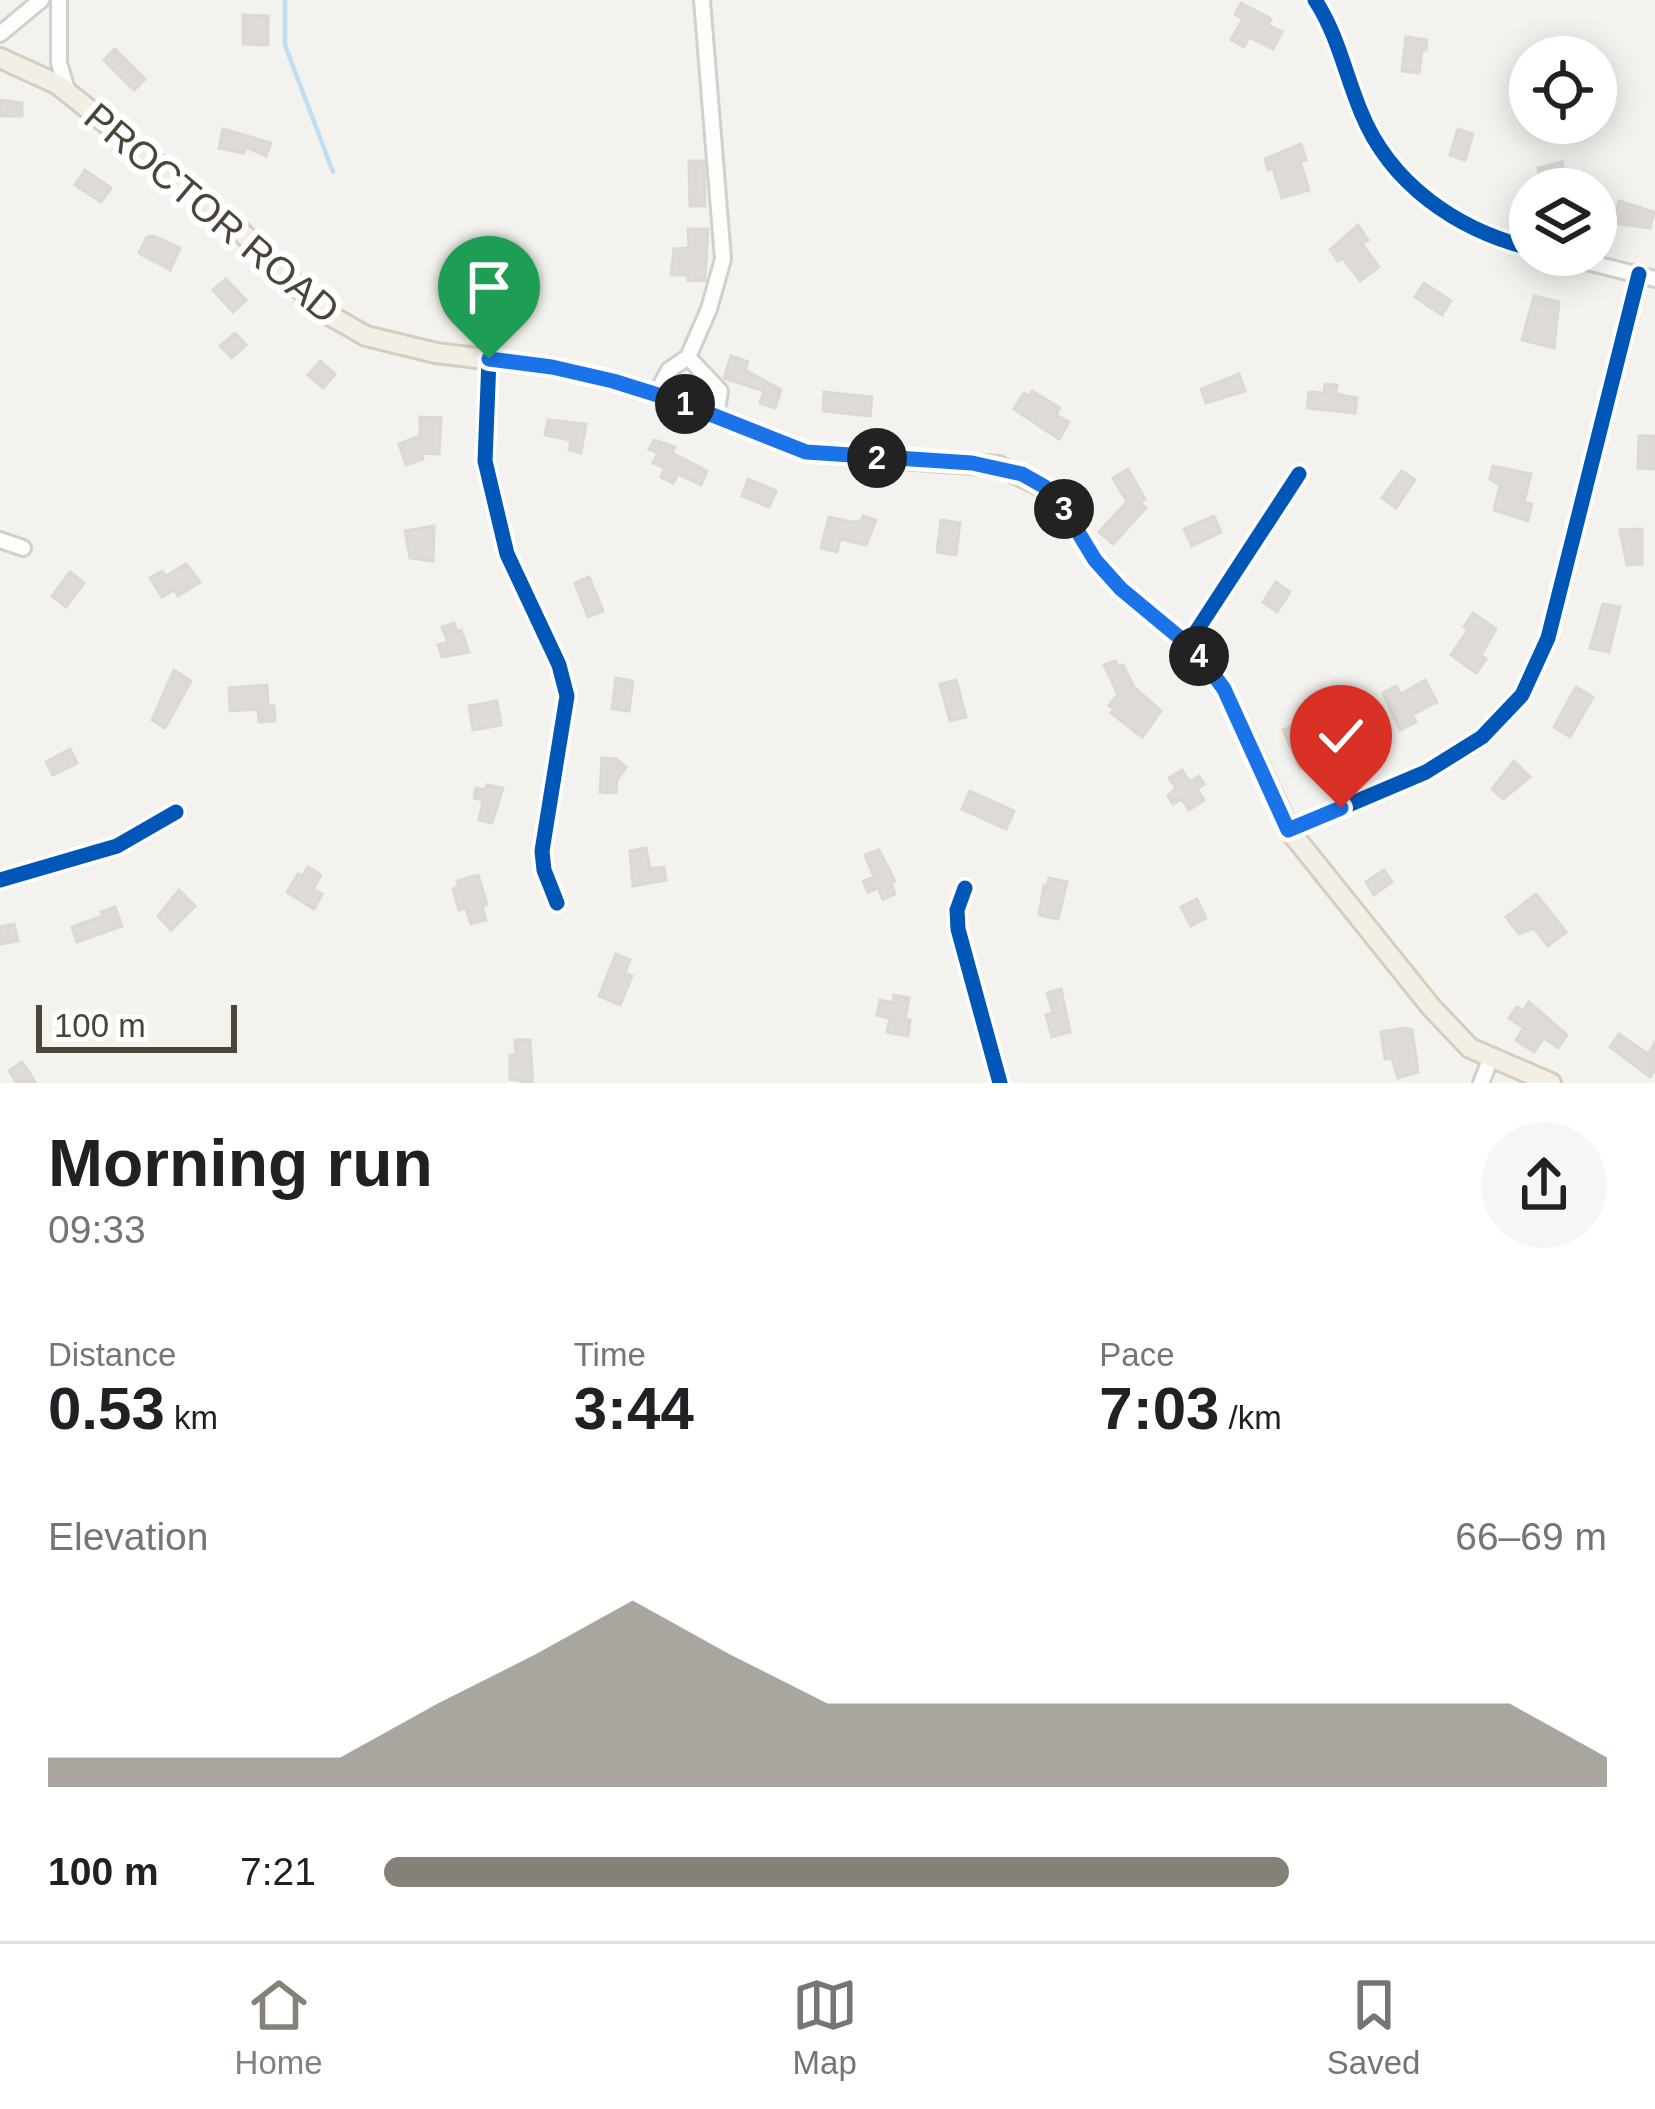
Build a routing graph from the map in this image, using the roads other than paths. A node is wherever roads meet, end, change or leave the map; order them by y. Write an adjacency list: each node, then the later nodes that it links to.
1 (41, 0): 5 (street)
2 (59, 0): 7 (street, PROCTOR ROAD)
3 (702, 0): 12 (street)
4 (1315, 0): 8 (street)
5 (0, 34)
6 (0, 58): 7 (main road, PROCTOR ROAD)
7 (68, 93): 13 (main road, PROCTOR ROAD)
8 (1509, 241)
9 (1617, 269): 10 (street)
10 (1639, 274): 11 (street); 21 (street)
11 (1655, 279)
12 (688, 357): 14 (street); 15 (street)
13 (489, 359): 14 (main road, PROCTOR ROAD); 24 (street)
14 (656, 394): 15 (main road, PROCTOR ROAD)
15 (716, 416): 19 (main road, PROCTOR ROAD)
16 (1299, 474): 19 (street)
17 (0, 540): 18 (street)
18 (23, 548)
19 (1187, 644): 21 (main road, PROCTOR ROAD)
20 (176, 812): 22 (street)
21 (1288, 830): 25 (main road, PROCTOR ROAD)
22 (0, 880)
23 (964, 888): 26 (street)
24 (557, 903)
25 (1491, 1058): 27 (street); 28 (main road, PROCTOR ROAD)
26 (1000, 1083)
27 (1481, 1083)
28 (1551, 1083)

